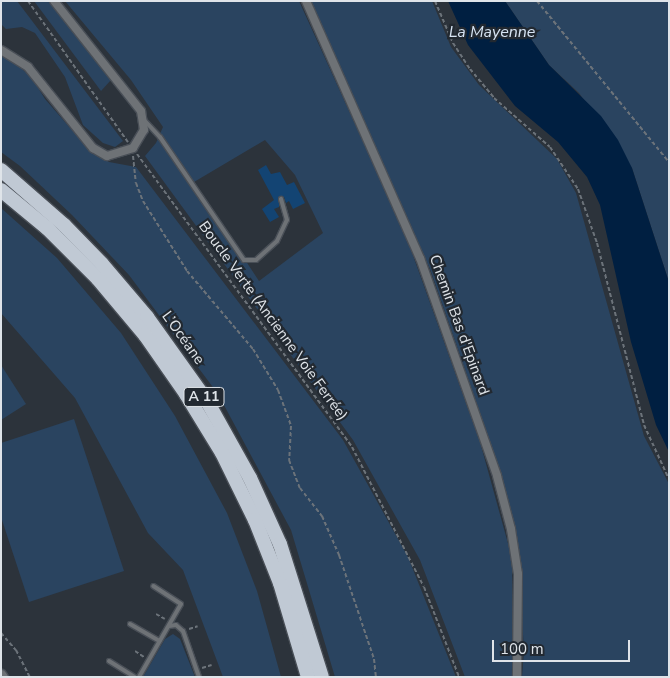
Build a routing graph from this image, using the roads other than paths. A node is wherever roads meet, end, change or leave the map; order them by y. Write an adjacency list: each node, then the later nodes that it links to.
1 (54, 1): 4 (street)
2 (306, 1): 18 (street, Chemin Bas d'Epinard)
3 (1, 50): 4 (street)
4 (145, 121): 7 (lane)
5 (1, 170): 17 (highway, L’Océane / A 11)
6 (1, 190): 16 (highway, L’Océane / A 11)
7 (281, 199)
8 (153, 586): 10 (lane)
9 (130, 624): 11 (lane)
10 (168, 628): 11 (lane); 15 (lane)
11 (160, 641): 14 (lane)
12 (109, 661): 13 (lane)
13 (135, 677)
14 (139, 677)
15 (199, 677)
16 (308, 677)
17 (322, 677)
18 (517, 677)

